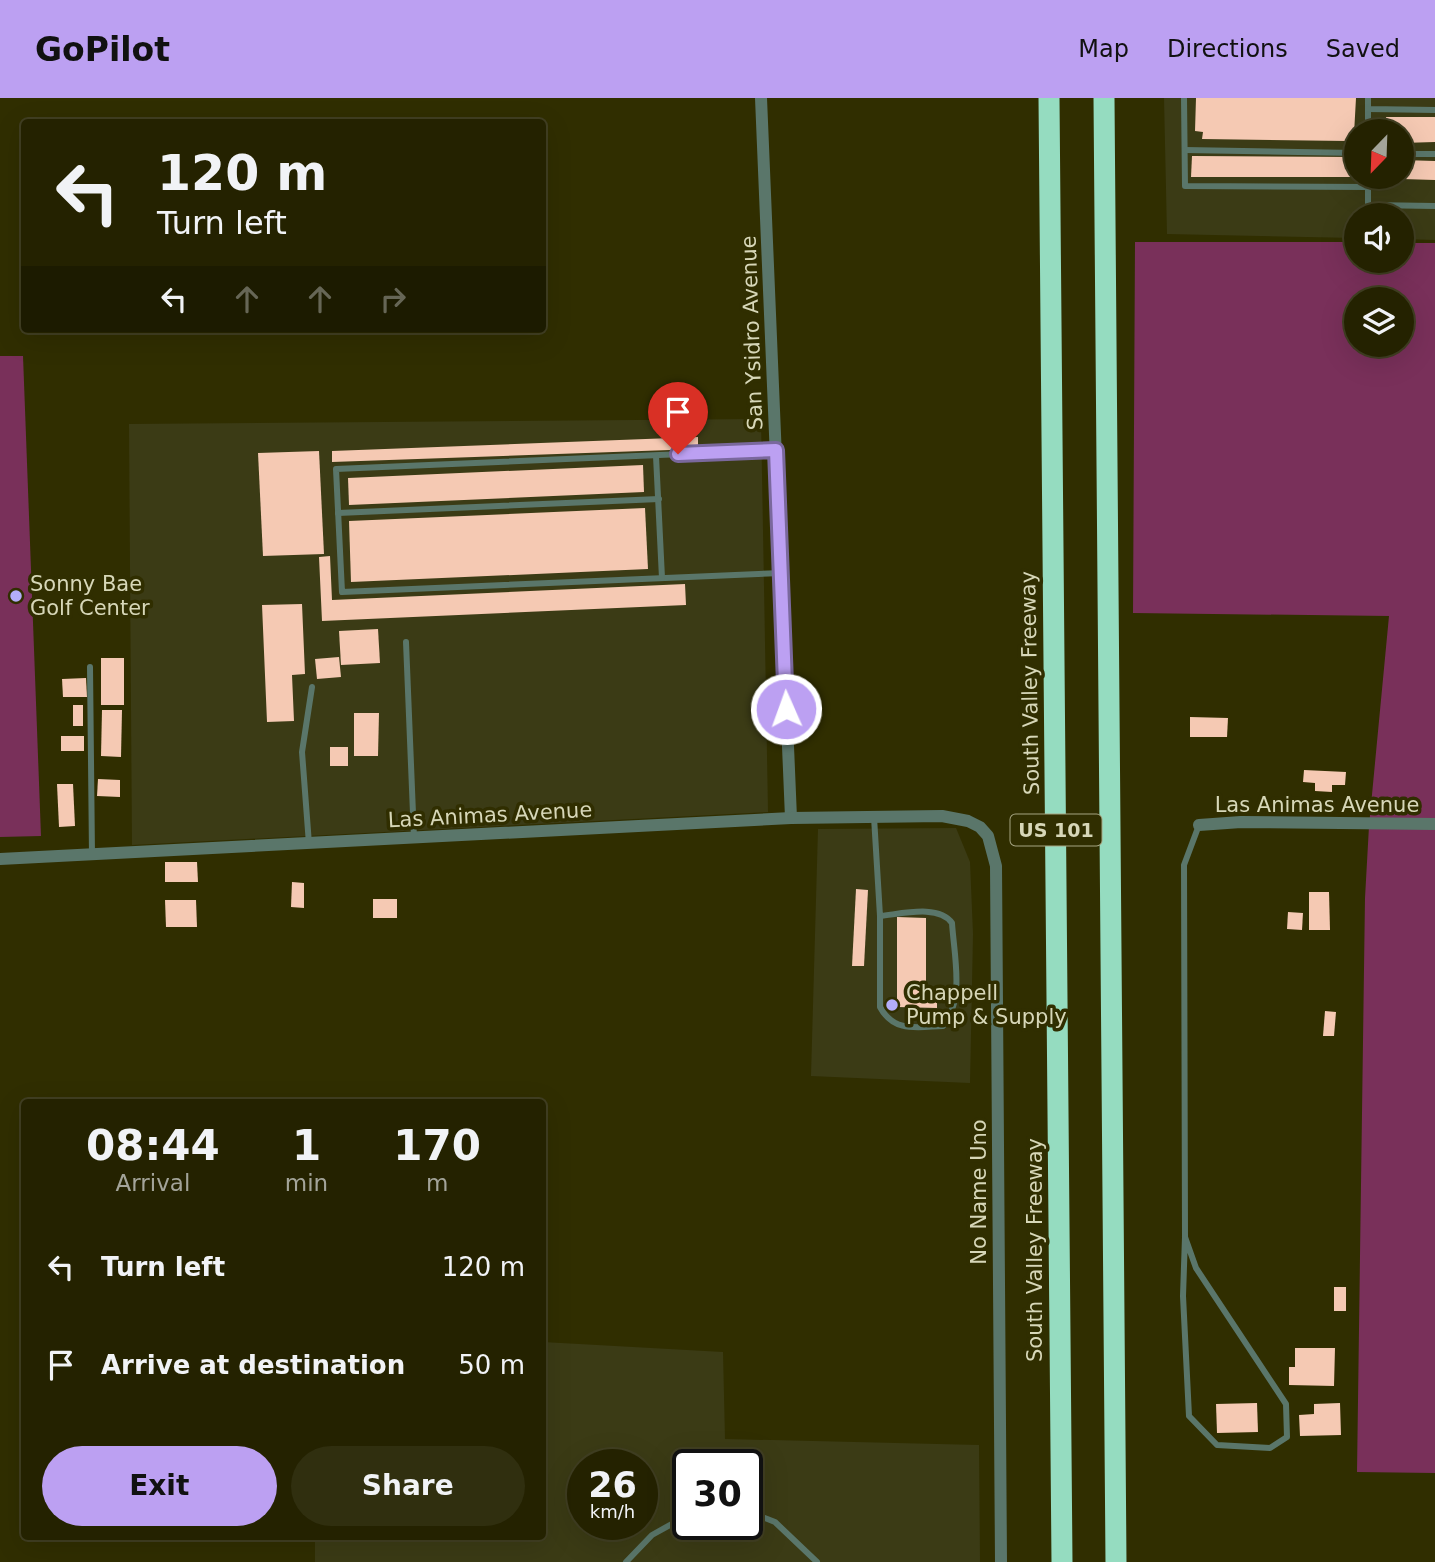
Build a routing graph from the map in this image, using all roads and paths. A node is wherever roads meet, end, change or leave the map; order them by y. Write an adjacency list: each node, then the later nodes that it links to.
1 (761, 98): 16 (street, San Ysidro Avenue)
2 (1049, 98): 41 (highway, South Valley Freeway / US 101)
3 (1104, 98): 42 (highway, US 101)
4 (1184, 98): 9 (lane)
5 (1368, 98): 6 (lane)
6 (1368, 109): 7 (lane); 8 (lane)
7 (1435, 110)
8 (1368, 119)
9 (1185, 150): 10 (lane); 13 (lane)
10 (1344, 153)
11 (1414, 154): 12 (lane)
12 (1435, 154)
13 (1344, 187)
14 (1368, 189): 15 (lane)
15 (1435, 206)
16 (776, 450): 17 (lane); 20 (street, San Ysidro Avenue)
17 (656, 456): 18 (lane); 19 (lane)
18 (659, 499): 19 (lane); 21 (lane)
19 (338, 513): 21 (lane)
20 (781, 573): 21 (lane); 26 (street, San Ysidro Avenue)
21 (662, 578)
22 (406, 642): 30 (lane)
23 (90, 667): 32 (lane)
24 (312, 687): 31 (lane)
25 (874, 817): 26 (street, Las Animas Avenue); 29 (street, Las Animas Avenue); 34 (lane)
26 (791, 818): 30 (street, Las Animas Avenue)
27 (1435, 824): 28 (street, Las Animas Avenue)
28 (1199, 825): 35 (lane)
29 (980, 827): 40 (street, No Name Uno)
30 (414, 838): 31 (street, Las Animas Avenue)
31 (309, 844): 32 (street, Las Animas Avenue)
32 (92, 855): 33 (street, Las Animas Avenue)
33 (0, 859)
34 (880, 916): 34 (lane)
35 (1185, 1237): 35 (lane)
36 (763, 1517): 39 (lane)
37 (672, 1524): 38 (lane)
38 (626, 1562)
39 (817, 1562)
40 (1001, 1562)
41 (1062, 1562)
42 (1116, 1562)

